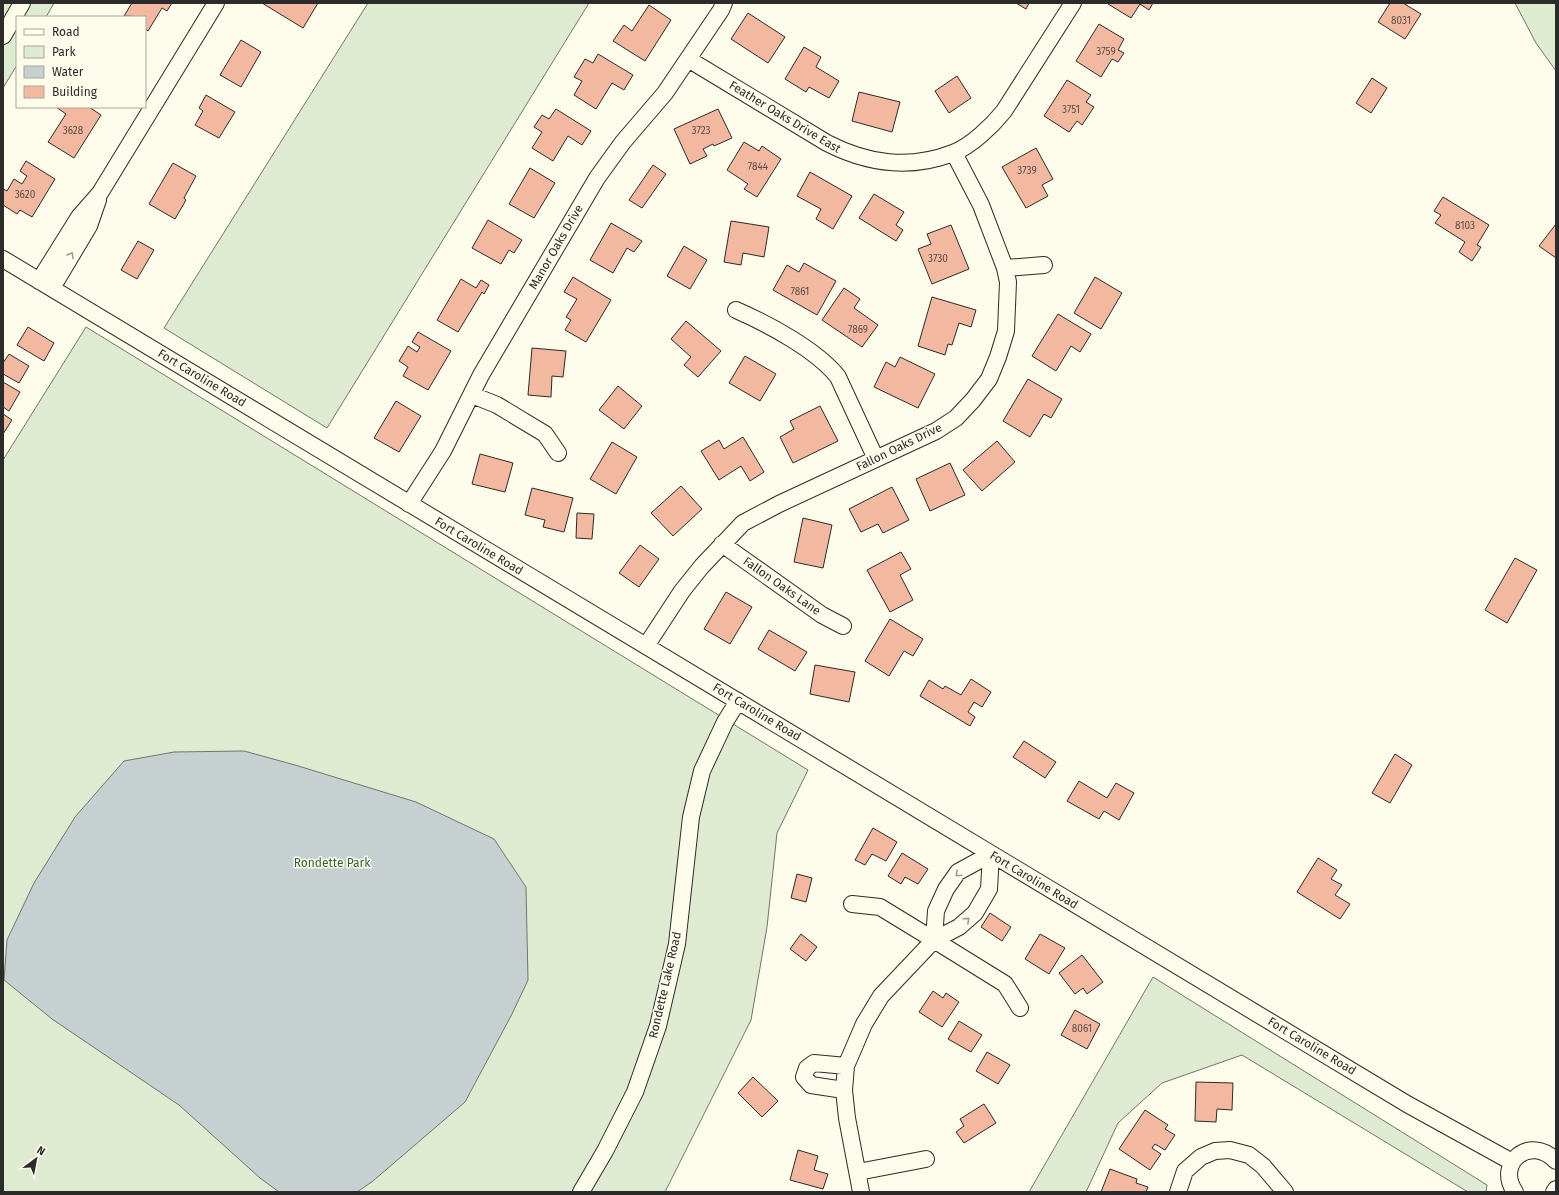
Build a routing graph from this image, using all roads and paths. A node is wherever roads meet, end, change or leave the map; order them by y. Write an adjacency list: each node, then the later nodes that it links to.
1 (22, 3): 5 (street)
2 (216, 3): 11 (street)
3 (724, 3): 6 (street, Manor Oaks Drive)
4 (1073, 3): 7 (street, Feather Oaks Drive East)
5 (3, 36)
6 (688, 59): 7 (street, Feather Oaks Drive East); 13 (street, Manor Oaks Drive)
7 (954, 153): 10 (street, Fallon Oaks Drive)
8 (3, 259): 11 (street, Fort Caroline Road)
9 (1044, 265): 10 (street)
10 (1005, 268): 15 (street, Fallon Oaks Drive)
11 (45, 285): 16 (street, Fort Caroline Road)
12 (736, 310): 15 (street)
13 (472, 394): 14 (street); 16 (street, Manor Oaks Drive)
14 (558, 453)
15 (876, 459): 17 (street, Fallon Oaks Drive)
16 (409, 504): 19 (street, Fort Caroline Road)
17 (722, 544): 18 (street, Fallon Oaks Lane); 19 (street, Fallon Oaks Drive)
18 (843, 626)
19 (646, 646): 20 (street, Fort Caroline Road)
20 (738, 701): 21 (street, Fort Caroline Road); 32 (street, Rondette Lake Road)
21 (991, 854): 23 (street, one-way to 23); 23 (street, one-way to 21); 29 (street, Fort Caroline Road)
22 (852, 904): 23 (street)
23 (934, 940): 24 (street); 25 (street)
24 (1020, 1008)
25 (846, 1066): 26 (street); 26 (street)
26 (844, 1090): 30 (street)
27 (926, 1159): 30 (street)
28 (1556, 1161): 29 (street)
29 (1512, 1162): 36 (street)
30 (858, 1172): 33 (street)
31 (1556, 1189): 37 (street)
32 (581, 1192)
33 (861, 1192)
34 (1178, 1192): 35 (street)
35 (1285, 1192)
36 (1515, 1192)
37 (1554, 1192)

